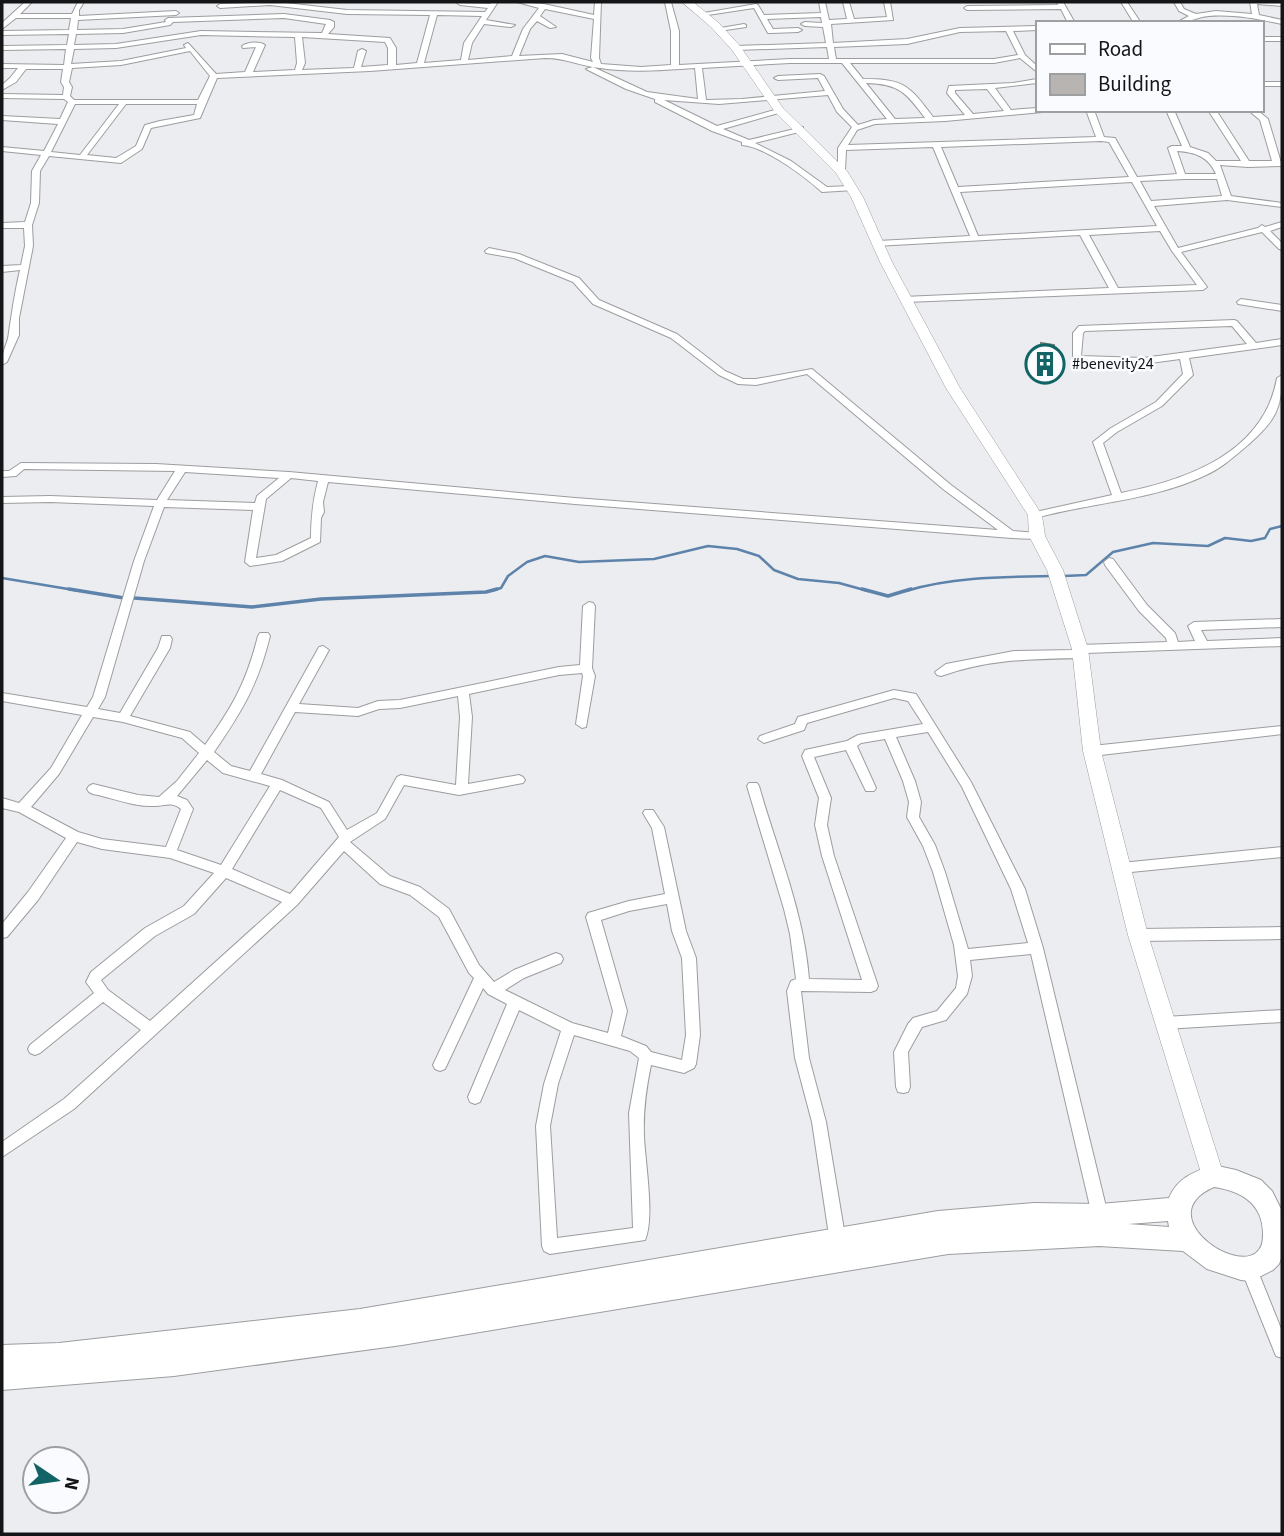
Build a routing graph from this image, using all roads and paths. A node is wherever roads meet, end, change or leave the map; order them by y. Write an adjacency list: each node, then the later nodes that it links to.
1 (29, 2): 27 (street)
2 (81, 2): 31 (street)
3 (317, 2): 20 (street)
4 (460, 2): 16 (street); 24 (street)
5 (520, 2): 19 (street)
6 (598, 2): 35 (street)
7 (668, 2): 83 (street)
8 (687, 2): 26 (street)
9 (822, 2): 37 (street)
10 (846, 2): 38 (street)
11 (887, 2): 38 (street)
12 (1124, 2): 40 (street)
13 (1177, 2): 29 (street)
14 (1253, 2): 18 (street); 30 (street)
15 (220, 4): 20 (street); 32 (street)
16 (493, 4): 36 (street)
17 (1061, 4): 21 (street); 39 (street)
18 (1282, 4)
19 (544, 6): 34 (street); 35 (street)
20 (312, 9): 25 (street); 33 (street)
21 (969, 11): 52 (street)
22 (180, 12): 31 (street); 32 (street); 43 (street)
23 (434, 12): 24 (street); 25 (street); 76 (street)
24 (456, 12): 36 (street)
25 (367, 13): 59 (street)
26 (701, 14): 28 (street); 51 (street)
27 (13, 16): 31 (street); 47 (street)
28 (762, 16): 37 (street); 53 (street)
29 (1195, 16): 30 (street); 41 (street)
30 (1256, 16): 42 (street)
31 (75, 17): 54 (street)
32 (217, 17): 33 (street)
33 (306, 17): 57 (street); 58 (street)
34 (536, 17): 48 (street); 70 (street)
35 (598, 18): 79 (street)
36 (483, 19): 45 (street); 72 (street)
37 (826, 20): 38 (street); 44 (street); 62 (street)
38 (851, 20)
39 (1071, 21)
40 (1137, 21)
41 (1184, 21)
42 (1282, 22)
43 (170, 23): 54 (street); 56 (street)
44 (805, 24)
45 (511, 25)
46 (744, 26): 51 (street)
47 (2, 27)
48 (552, 27)
49 (1008, 28): 50 (street); 52 (street); 69 (street)
50 (1036, 28)
51 (719, 29): 66 (street)
52 (979, 29): 62 (street)
53 (798, 30)
54 (73, 32): 55 (street); 65 (street)
55 (2, 33)
56 (180, 34): 57 (street); 65 (street); 67 (street)
57 (296, 35): 58 (street); 86 (street)
58 (323, 36): 59 (street)
59 (364, 38): 82 (street)
60 (1263, 39): 61 (street)
61 (1282, 39)
62 (830, 43): 66 (street); 73 (street)
63 (246, 46): 87 (street)
64 (2, 48): 65 (street)
65 (72, 48): 78 (street)
66 (736, 48): 75 (street)
67 (191, 49): 78 (street); 88 (street)
68 (362, 51): 84 (street)
69 (1022, 56): 74 (street); 85 (street)
70 (514, 59): 71 (street); 72 (street)
71 (573, 61): 79 (street); 101 (street)
72 (464, 62): 76 (street)
73 (834, 62): 74 (street); 75 (street)
74 (845, 62): 92 (street)
75 (747, 63): 80 (street); 107 (street)
76 (420, 65): 82 (street)
77 (2, 66): 81 (street)
78 (69, 66): 81 (street); 102 (street)
79 (598, 66): 83 (street)
80 (698, 66): 83 (street); 104 (street)
81 (23, 67): 91 (street)
82 (392, 67): 84 (street)
83 (675, 67)
84 (357, 69): 86 (street)
85 (1036, 69)
86 (298, 71): 87 (street)
87 (248, 74): 88 (street)
88 (214, 76): 106 (street)
89 (778, 78): 98 (street)
90 (2, 79): 91 (street)
91 (13, 80): 97 (street)
92 (859, 81): 117 (street); 118 (street)
93 (1036, 81): 96 (street)
94 (1281, 84): 95 (street); 99 (street)
95 (1263, 85)
96 (990, 87): 113 (street); 115 (street)
97 (2, 88)
98 (830, 93): 107 (street); 120 (street)
99 (1281, 94)
100 (2, 96): 102 (street)
101 (652, 96): 104 (street); 121 (street)
102 (69, 99): 105 (street); 119 (street)
103 (125, 101): 105 (street); 106 (street); 114 (street)
104 (702, 101): 107 (street)
105 (111, 103): 114 (street)
106 (201, 103): 130 (street)
107 (774, 104): 121 (street); 122 (street)
108 (1036, 110): 113 (street)
109 (1091, 112): 123 (street)
110 (1171, 112): 128 (street)
111 (1213, 112): 132 (street)
112 (1255, 112): 133 (street)
113 (1009, 113): 115 (street)
114 (112, 115): 130 (street)
115 (971, 117): 118 (street)
116 (2, 118): 119 (street)
117 (892, 120): 118 (street); 120 (street)
118 (930, 120)
119 (63, 122): 129 (street)
120 (857, 128): 126 (street)
121 (715, 129): 124 (street)
122 (800, 129): 124 (street); 134 (street)
123 (1101, 139): 125 (street); 137 (street)
124 (745, 143): 138 (street)
125 (936, 145): 126 (street); 139 (street)
126 (842, 148): 134 (street)
127 (2, 149): 129 (street)
128 (1187, 149): 131 (street); 135 (street)
129 (44, 154): 130 (street); 144 (street)
130 (82, 157)
131 (1214, 163): 132 (street); 136 (street)
132 (1248, 164): 133 (street)
133 (1279, 164)
134 (841, 171): 138 (street)
135 (1182, 177): 136 (street); 137 (street)
136 (1221, 177): 140 (street)
137 (1138, 181): 139 (street); 141 (street)
138 (851, 188): 150 (street)
139 (956, 191): 149 (street)
140 (1227, 198): 141 (street); 142 (street)
141 (1149, 204): 146 (street)
142 (1282, 205)
143 (2, 225): 144 (street)
144 (28, 225): 154 (street)
145 (1282, 225): 147 (street)
146 (1162, 228): 148 (street); 153 (street)
147 (1262, 228): 151 (street); 153 (street)
148 (1083, 232): 149 (street); 156 (street)
149 (975, 238): 150 (street)
150 (878, 244): 157 (street)
151 (1282, 247)
152 (489, 251): 178 (street)
153 (1176, 251): 156 (street)
154 (24, 267): 155 (street); 160 (street)
155 (2, 269)
156 (1114, 289): 157 (street)
157 (906, 299): 177 (street)
158 (1241, 302): 159 (street)
159 (1282, 308)
160 (14, 318): 161 (street); 165 (street)
161 (3, 320)
162 (1282, 342): 163 (street)
163 (1252, 344): 164 (street); 164 (street)
164 (1184, 356): 173 (street)
165 (2, 362)
166 (1282, 378): 168 (street)
167 (1282, 413): 168 (street)
168 (1270, 416): 173 (street)
169 (182, 469): 170 (street); 171 (street); 175 (street)
170 (2, 474)
171 (289, 475): 172 (street); 176 (street)
172 (324, 478): 176 (street); 178 (street)
173 (1117, 495): 177 (street)
174 (2, 500): 175 (street)
175 (160, 503): 176 (street); 195 (street)
176 (259, 507)
177 (1035, 515): 179 (street)
178 (1012, 534): 179 (street)
179 (1037, 536): 189 (street)
180 (1109, 562): 187 (street)
181 (589, 606): 190 (street)
182 (1282, 623): 186 (street)
183 (264, 636): 204 (street)
184 (166, 639): 196 (street)
185 (1282, 642): 186 (street)
186 (1202, 643): 187 (street)
187 (1174, 646): 189 (street)
188 (323, 650): 194 (street)
189 (1081, 651): 191 (street); 203 (street)
190 (586, 668): 192 (street); 197 (street)
191 (941, 672)
192 (463, 690): 194 (street); 209 (street)
193 (2, 697): 195 (street)
194 (292, 708): 205 (street)
195 (91, 713): 196 (street); 214 (street)
196 (123, 718): 204 (street)
197 (582, 724)
198 (931, 727): 200 (street); 201 (street); 227 (street)
199 (1282, 730): 203 (street)
200 (889, 735): 202 (street); 228 (street)
201 (764, 739)
202 (850, 745): 210 (street); 231 (street)
203 (1092, 751): 220 (street)
204 (206, 753): 205 (street); 212 (street)
205 (253, 777): 207 (street)
206 (519, 780): 209 (street)
207 (278, 783): 217 (street); 221 (street)
208 (753, 786): 231 (street)
209 (462, 788): 217 (street)
210 (870, 788)
211 (93, 789): 212 (street)
212 (169, 798): 219 (street)
213 (2, 803): 214 (street)
214 (22, 808): 216 (street)
215 (649, 813): 222 (street)
216 (74, 836): 219 (street); 224 (street)
217 (344, 840): 223 (street); 230 (street)
218 (1282, 852): 220 (street)
219 (170, 853): 221 (street)
220 (1121, 868): 226 (street)
221 (224, 871): 223 (street); 233 (street)
222 (672, 898): 239 (street); 241 (street)
223 (292, 901): 237 (street)
224 (2, 933)
225 (1282, 933): 226 (street)
226 (1138, 935): 236 (street)
227 (1036, 948): 228 (street); 248 (street)
228 (964, 955): 243 (street)
229 (556, 959): 232 (street)
230 (481, 978): 232 (street); 242 (street)
231 (803, 986): 251 (street)
232 (493, 990): 234 (street)
233 (103, 994): 237 (street); 240 (street)
234 (515, 1002): 238 (street); 244 (street)
235 (1282, 1016): 236 (street)
236 (1166, 1023): 246 (street)
237 (149, 1028): 245 (street)
238 (569, 1028): 239 (street); 241 (street)
239 (613, 1039): 241 (street)
240 (35, 1049)
241 (646, 1057)
242 (440, 1065)
243 (903, 1087)
244 (475, 1097)
245 (2, 1150)
246 (1213, 1176): 247 (main road); 249 (main road)
247 (1177, 1209): 248 (main road); 250 (main road)
248 (1100, 1215): 251 (main road)
249 (1279, 1227): 252 (main road)
250 (1187, 1240): 252 (main road); 255 (main road)
251 (838, 1242): 254 (main road)
252 (1249, 1269): 253 (street)
253 (1282, 1350)
254 (2, 1358)
255 (2, 1377)

